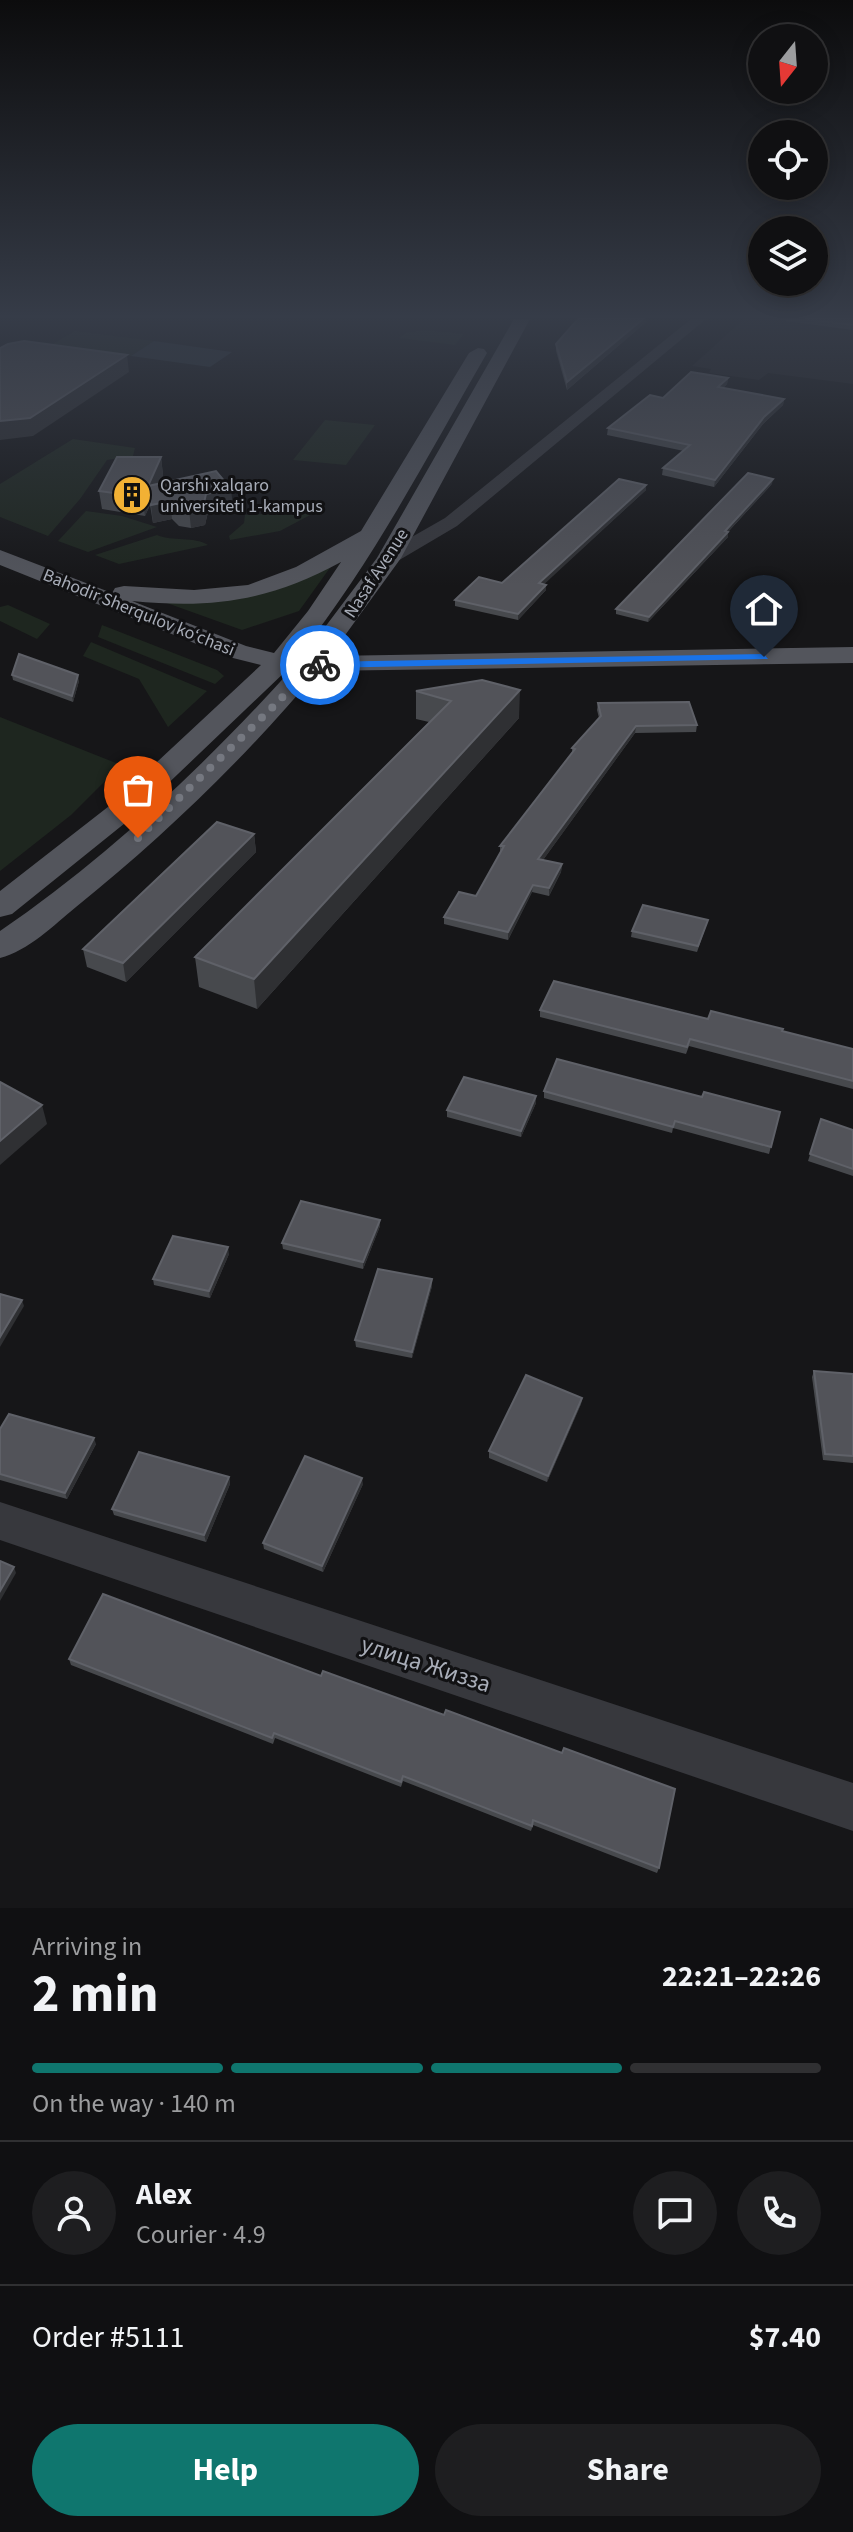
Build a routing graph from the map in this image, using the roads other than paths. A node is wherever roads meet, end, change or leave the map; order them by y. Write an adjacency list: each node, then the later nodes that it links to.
1 (446, 408): 4 (main road, Nasaf Avenue)
2 (475, 408): 6 (main road, Nasaf Avenue)
3 (590, 408): 6 (street)
4 (371, 533): 7 (main road); 9 (main road, Nasaf Avenue)
5 (0, 557): 7 (main road, Bahodir Sherqulov ko‘chasi)
6 (389, 558): 10 (main road, Nasaf Avenue)
7 (79, 588): 9 (main road, Bahodir Sherqulov ko‘chasi)
8 (853, 655): 10 (main road, Bahodir Sherqulov ko‘chasi)
9 (280, 662): 10 (main road, Bahodir Sherqulov ko‘chasi); 11 (main road, Nasaf Avenue)
10 (312, 665): 12 (main road, Nasaf Avenue)
11 (0, 907)
12 (0, 947)
13 (0, 1521): 14 (street, улица Жизза)
14 (853, 1807)

